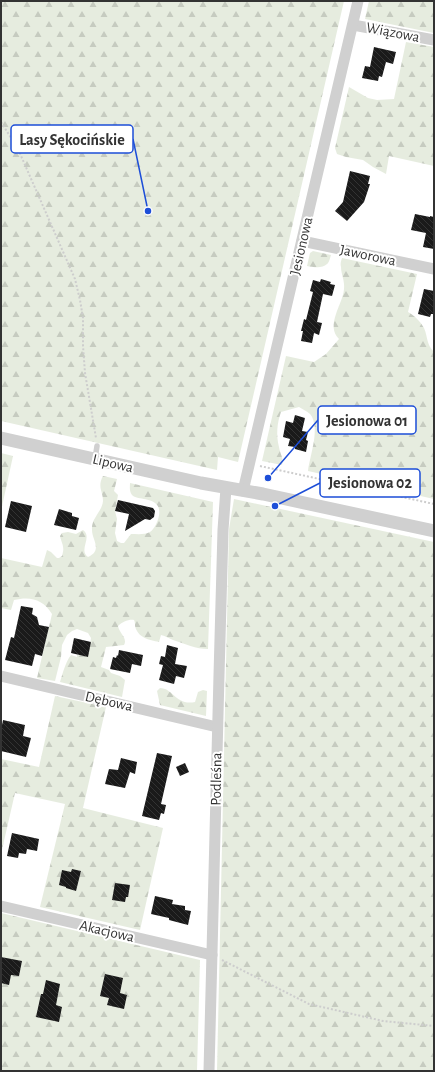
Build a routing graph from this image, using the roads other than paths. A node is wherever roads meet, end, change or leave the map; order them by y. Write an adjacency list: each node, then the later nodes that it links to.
1 (358, 1): 2 (street, Jesionowa)
2 (353, 25): 3 (street, Wiązowa); 4 (street, Jesionowa)
3 (434, 40)
4 (302, 241): 5 (street, Jaworowa); 10 (street, Jesionowa)
5 (434, 270)
6 (1, 438): 8 (street, Lipowa)
7 (97, 446): 8 (lane)
8 (94, 459): 9 (street, Lipowa)
9 (226, 488): 10 (street, Lipowa); 13 (street, Podleśna)
10 (242, 491): 11 (street, Lipowa)
11 (434, 530)
12 (1, 676): 13 (street, Dębowa)
13 (217, 726): 15 (street, Podleśna)
14 (1, 906): 15 (street, Akacjowa)
15 (212, 955): 16 (street, Podleśna)
16 (209, 1071)

